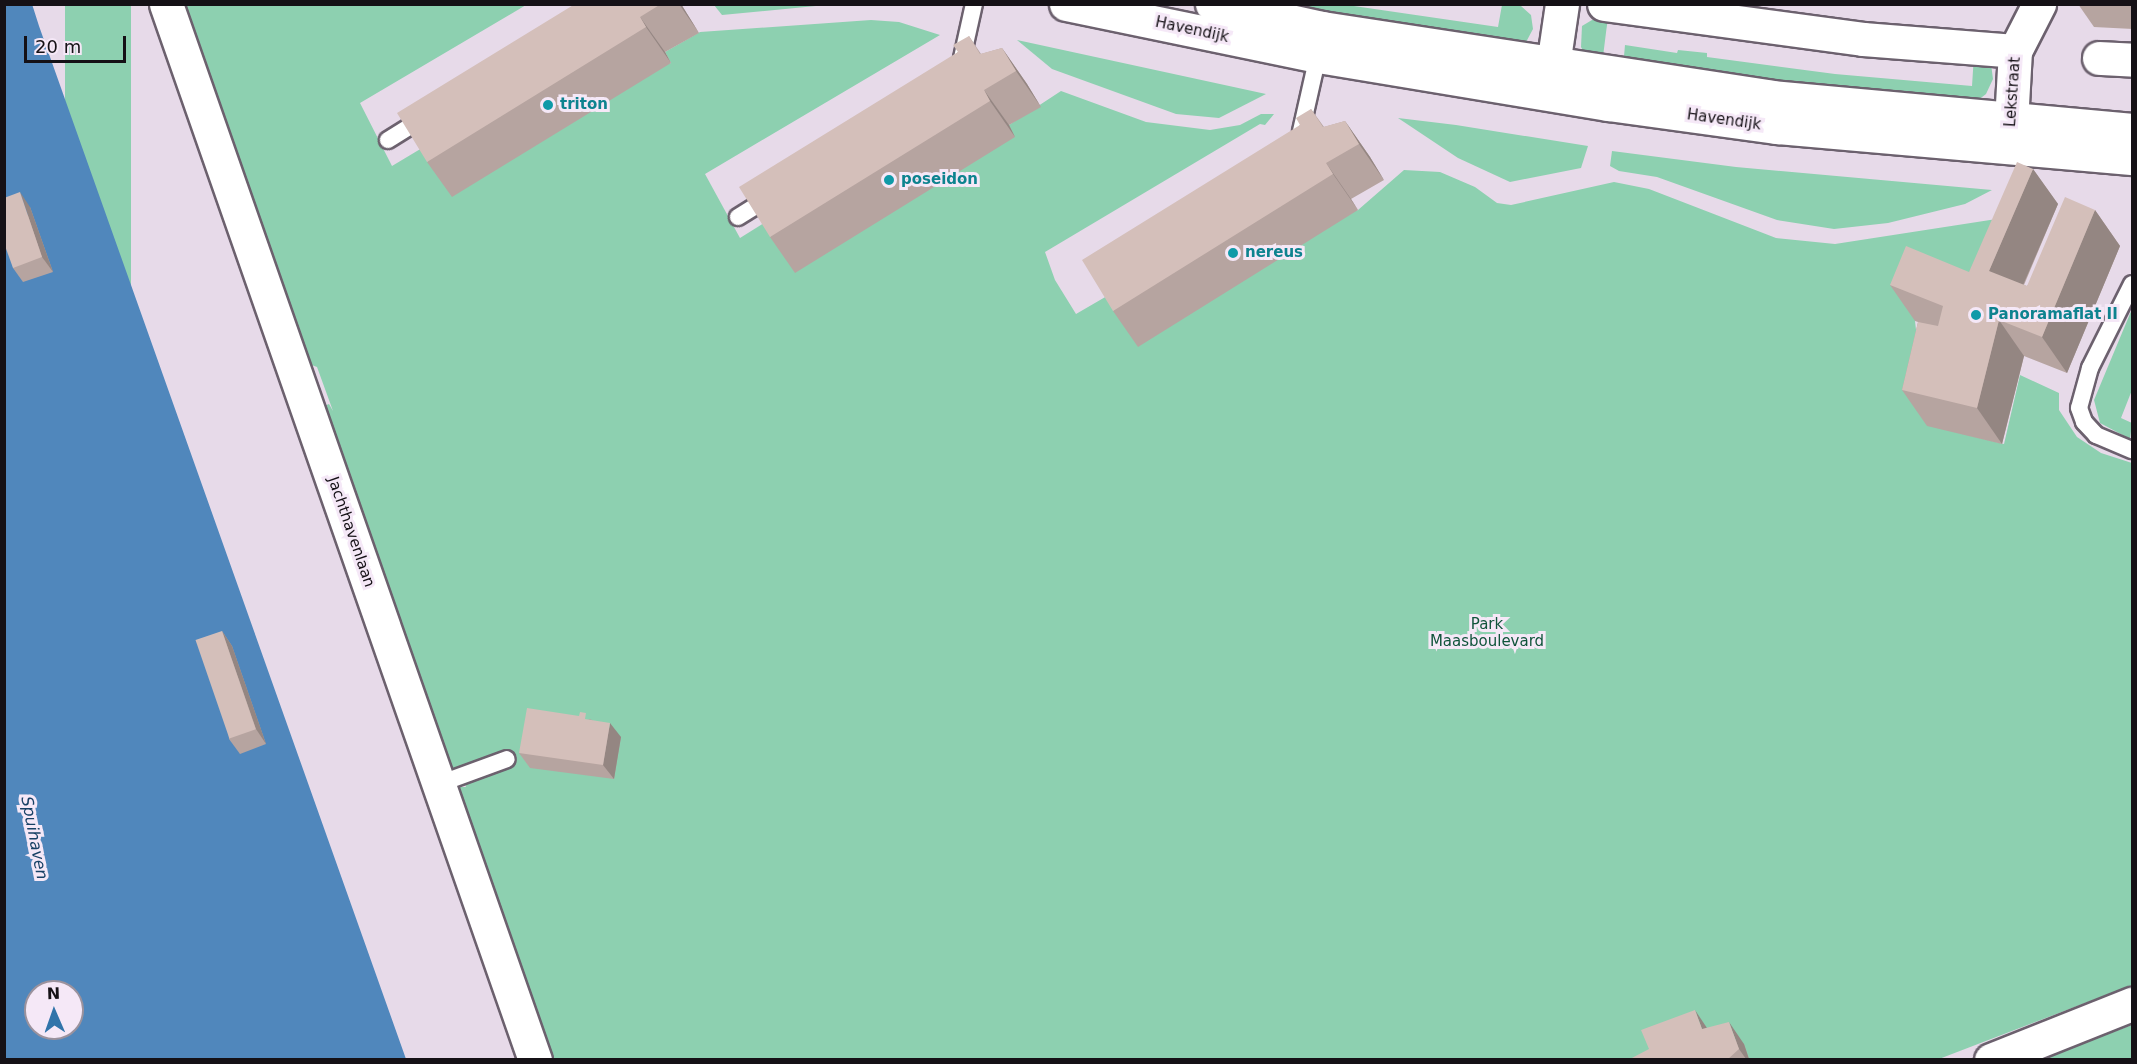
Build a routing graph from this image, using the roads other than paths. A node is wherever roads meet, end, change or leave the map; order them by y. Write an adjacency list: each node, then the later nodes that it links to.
1 (166, 4): 25 (street, Jachthavenlaan)
2 (974, 4): 12 (lane)
3 (1066, 4): 8 (street, Havendijk)
4 (1212, 4): 8 (street, Havendijk)
5 (1562, 4): 13 (street)
6 (1604, 4): 9 (street)
7 (2039, 4): 9 (street, Lekstraat)
8 (1320, 42): 13 (street, Havendijk); 18 (lane)
9 (2015, 51): 16 (street, Lekstraat)
10 (2099, 58): 11 (street)
11 (2133, 60)
12 (959, 74)
13 (1550, 80): 16 (street, Havendijk)
14 (437, 109): 17 (lane)
15 (2133, 130): 16 (street, Havendijk)
16 (2010, 134): 19 (street, Havendijk)
17 (388, 140)
18 (1290, 142)
19 (2133, 158)
20 (788, 187): 21 (lane)
21 (738, 217)
22 (2133, 284): 23 (lane)
23 (2133, 450)
24 (507, 759): 25 (lane)
25 (439, 784): 27 (street, Jachthavenlaan)
26 (2133, 1004): 28 (street)
27 (535, 1059)
28 (1991, 1059)

